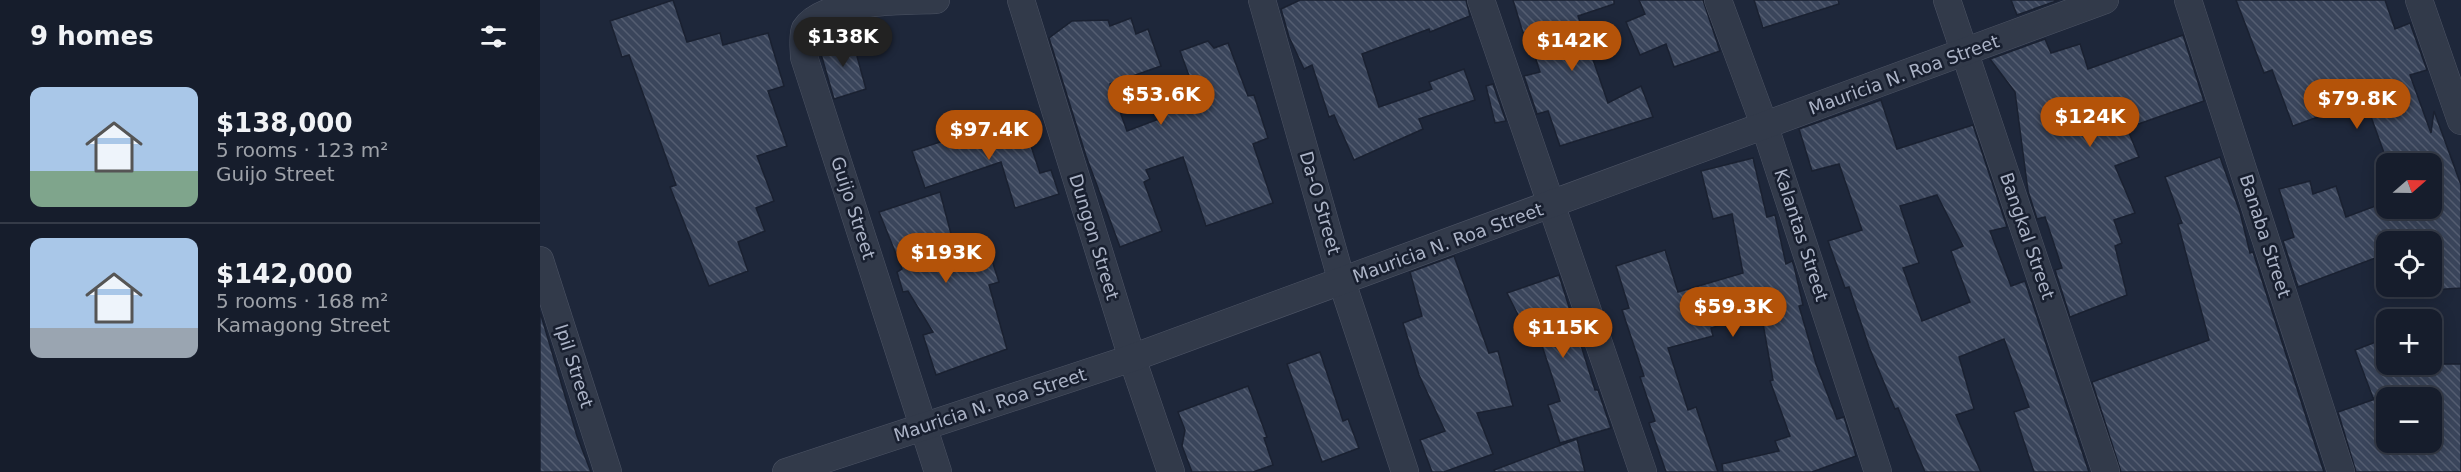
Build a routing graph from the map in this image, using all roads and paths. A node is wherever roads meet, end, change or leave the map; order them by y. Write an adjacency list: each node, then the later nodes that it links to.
1 (936, 0): 17 (street, Guijo Street)
2 (1021, 0): 16 (street, Dungon Street)
3 (1262, 0): 15 (street, Da-O Street)
4 (1481, 0): 13 (street)
5 (1718, 0): 12 (street, Kalantas Street)
6 (1947, 0): 10 (street, Bangkal Street)
7 (2105, 0): 10 (street, Mauricia N. Roa Street)
8 (2188, 0): 26 (street, Banaba Street)
9 (2419, 0): 11 (street)
10 (1965, 51): 12 (street, Mauricia N. Roa Street); 25 (street, Bangkal Street)
11 (2461, 121)
12 (1765, 127): 13 (street, Mauricia N. Roa Street); 24 (street, Kalantas Street)
13 (1553, 205): 15 (street, Mauricia N. Roa Street); 23 (street)
14 (540, 260): 18 (street, Ipil Street)
15 (1342, 282): 16 (street, Mauricia N. Roa Street); 22 (street, Da-O Street)
16 (1132, 358): 17 (street, Mauricia N. Roa Street); 21 (street, Dungon Street)
17 (923, 427): 19 (street, Mauricia N. Roa Street); 20 (street, Guijo Street)
18 (609, 472)
19 (786, 472)
20 (938, 472)
21 (1171, 472)
22 (1405, 472)
23 (1642, 472)
24 (1878, 472)
25 (2106, 472)
26 (2341, 472)

